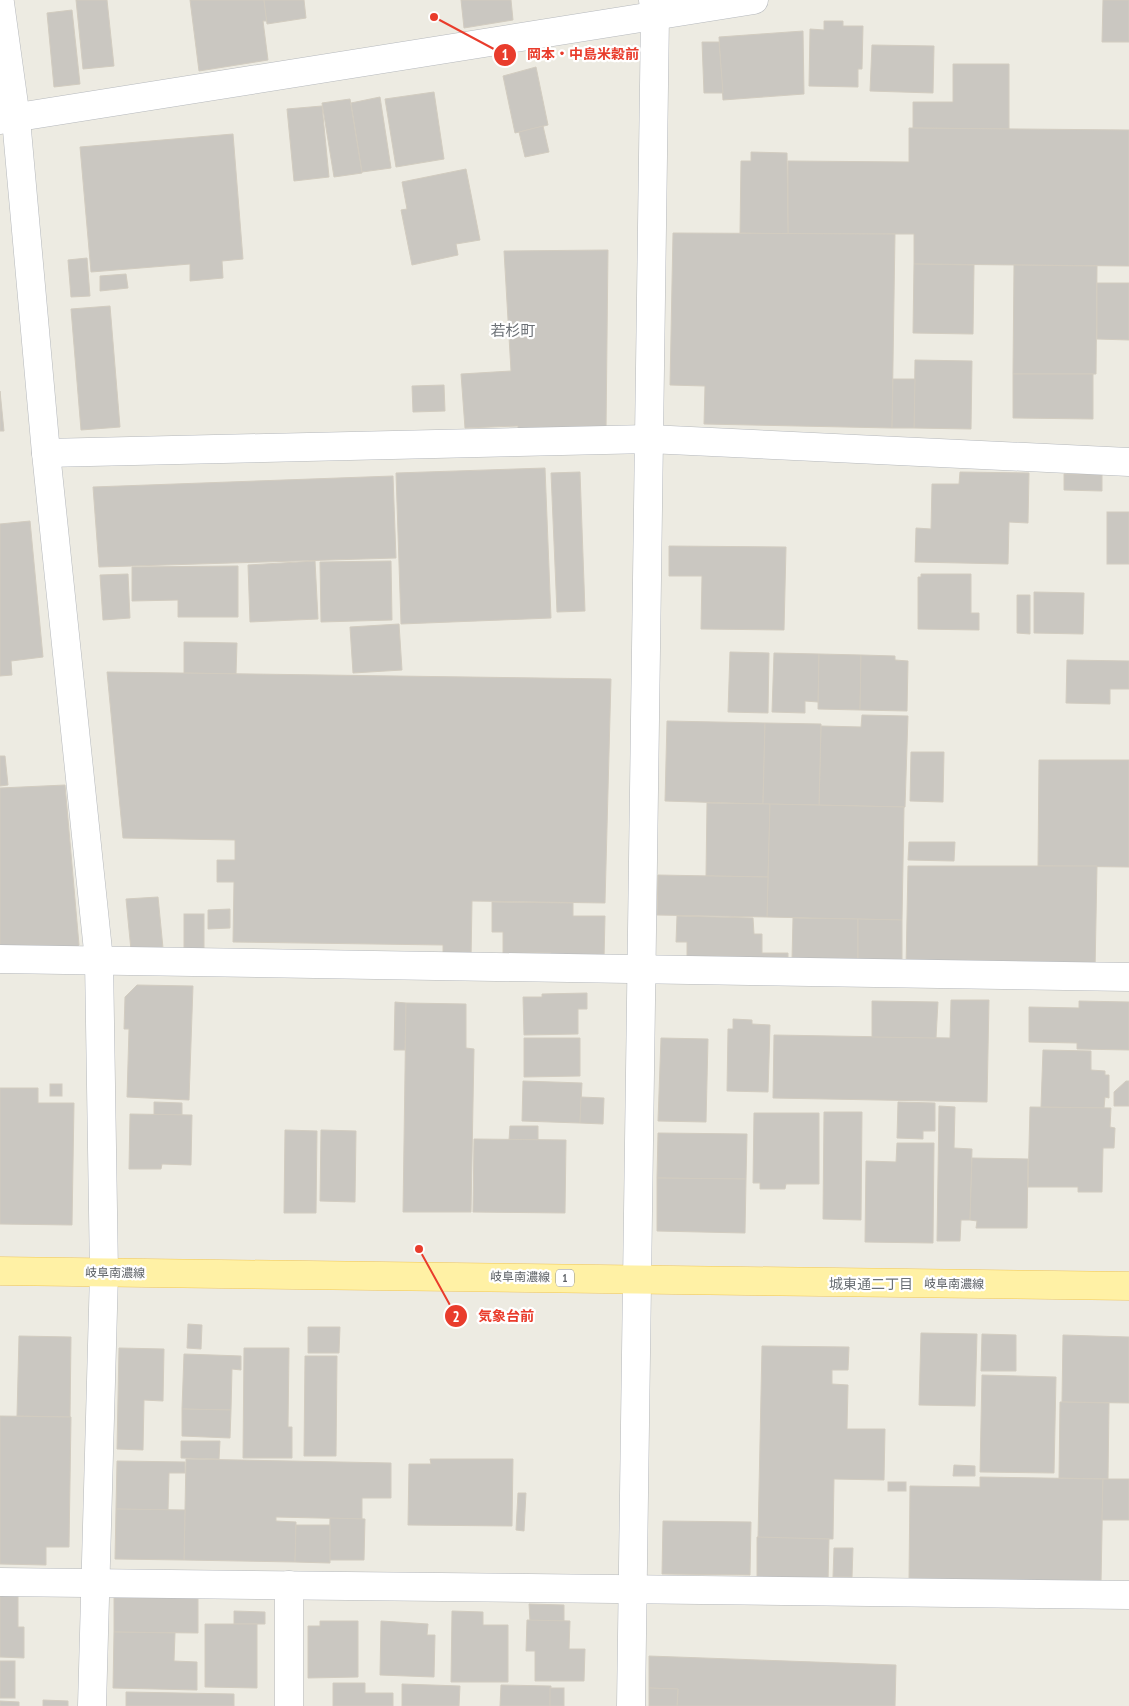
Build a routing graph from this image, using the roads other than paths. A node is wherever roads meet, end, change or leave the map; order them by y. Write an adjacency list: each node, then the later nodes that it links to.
1 (754, 0): 3 (street)
2 (0, 3): 4 (street)
3 (654, 7): 4 (street); 5 (street)
4 (8, 119): 6 (street)
5 (649, 439): 6 (street); 7 (street); 10 (street)
6 (46, 453): 9 (street)
7 (1129, 462)
8 (0, 959): 9 (street)
9 (99, 960): 10 (street); 13 (street)
10 (640, 970): 11 (street); 14 (street)
11 (1129, 977)
12 (0, 1271): 13 (main road, 岐阜南濃線 / 1)
13 (104, 1273): 14 (main road, 岐阜南濃線 / 1); 17 (street)
14 (637, 1279): 15 (main road, 岐阜南濃線 / 1); 19 (street)
15 (1129, 1286)
16 (0, 1582): 17 (street)
17 (95, 1583): 18 (street); 21 (street)
18 (289, 1585): 19 (street); 22 (street)
19 (632, 1588): 20 (street); 23 (street)
20 (1129, 1595)
21 (92, 1706)
22 (289, 1706)
23 (631, 1706)

